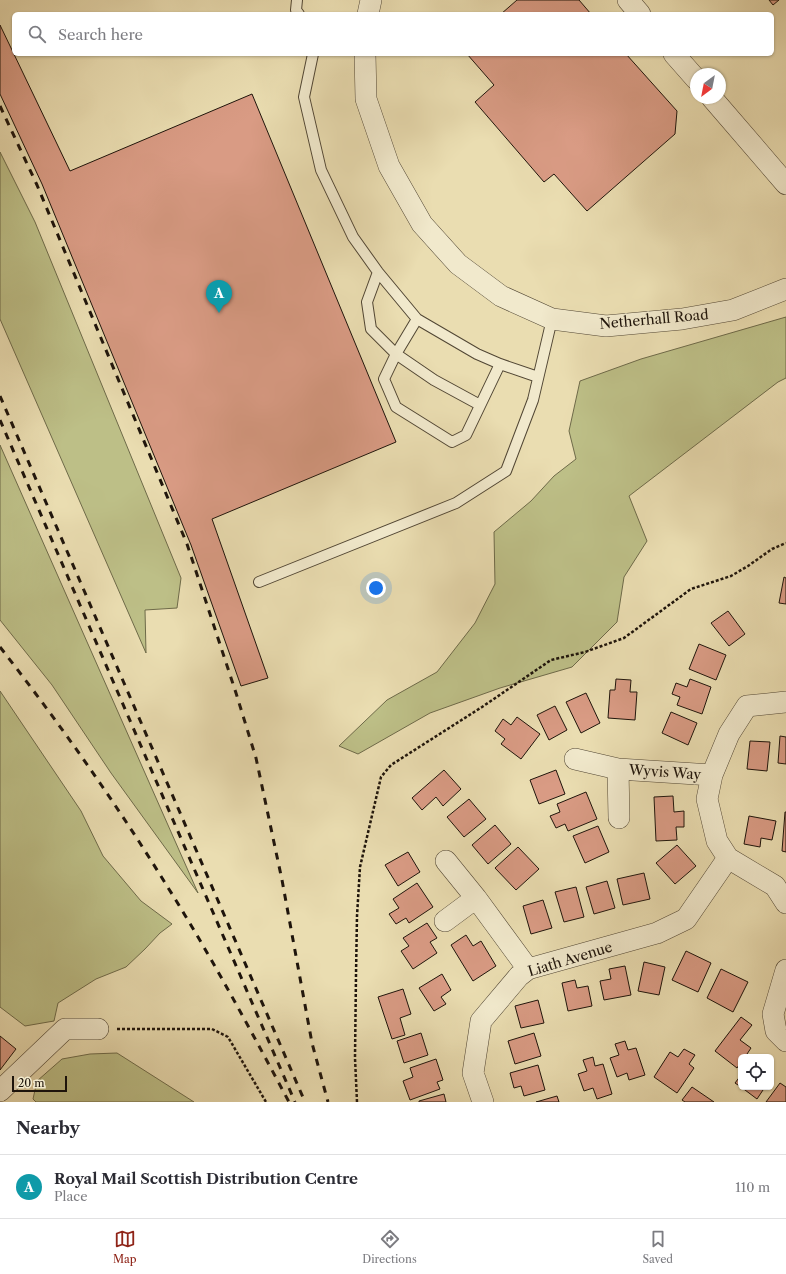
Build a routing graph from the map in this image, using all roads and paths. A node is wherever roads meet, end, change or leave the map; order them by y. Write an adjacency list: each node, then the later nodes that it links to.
1 (297, 0): 4 (lane)
2 (371, 0): 5 (street)
3 (628, 0): 6 (street)
4 (298, 12)
5 (368, 12)
6 (638, 12)
7 (313, 56): 13 (lane)
8 (365, 56): 16 (street, Netherhall Road)
9 (676, 56): 10 (street)
10 (690, 72)
11 (717, 104): 12 (street)
12 (786, 184)
13 (378, 272): 15 (lane); 17 (lane)
14 (786, 289): 16 (street, Netherhall Road)
15 (417, 318): 17 (lane); 18 (lane)
16 (552, 319): 19 (lane)
17 (396, 354): 20 (lane); 20 (lane)
18 (500, 364): 19 (lane); 20 (lane)
19 (538, 377): 22 (lane)
20 (480, 405)
21 (786, 543): 39 (path)
22 (260, 582)
23 (786, 702): 26 (street)
24 (574, 759): 25 (street, Wyvis Way)
25 (618, 769): 26 (street, Wyvis Way); 27 (street, Wyvis Way)
26 (712, 775): 28 (street)
27 (619, 818)
28 (728, 858): 31 (street); 33 (street, Liath Avenue)
29 (446, 861): 30 (street)
30 (476, 898): 32 (street); 33 (street)
31 (786, 903)
32 (445, 921)
33 (528, 969): 40 (street, Liath Avenue)
34 (786, 970): 36 (street)
35 (98, 1029): 37 (street); 38 (path)
36 (786, 1041)
37 (0, 1091)
38 (266, 1102)
39 (357, 1102)
40 (483, 1102)

